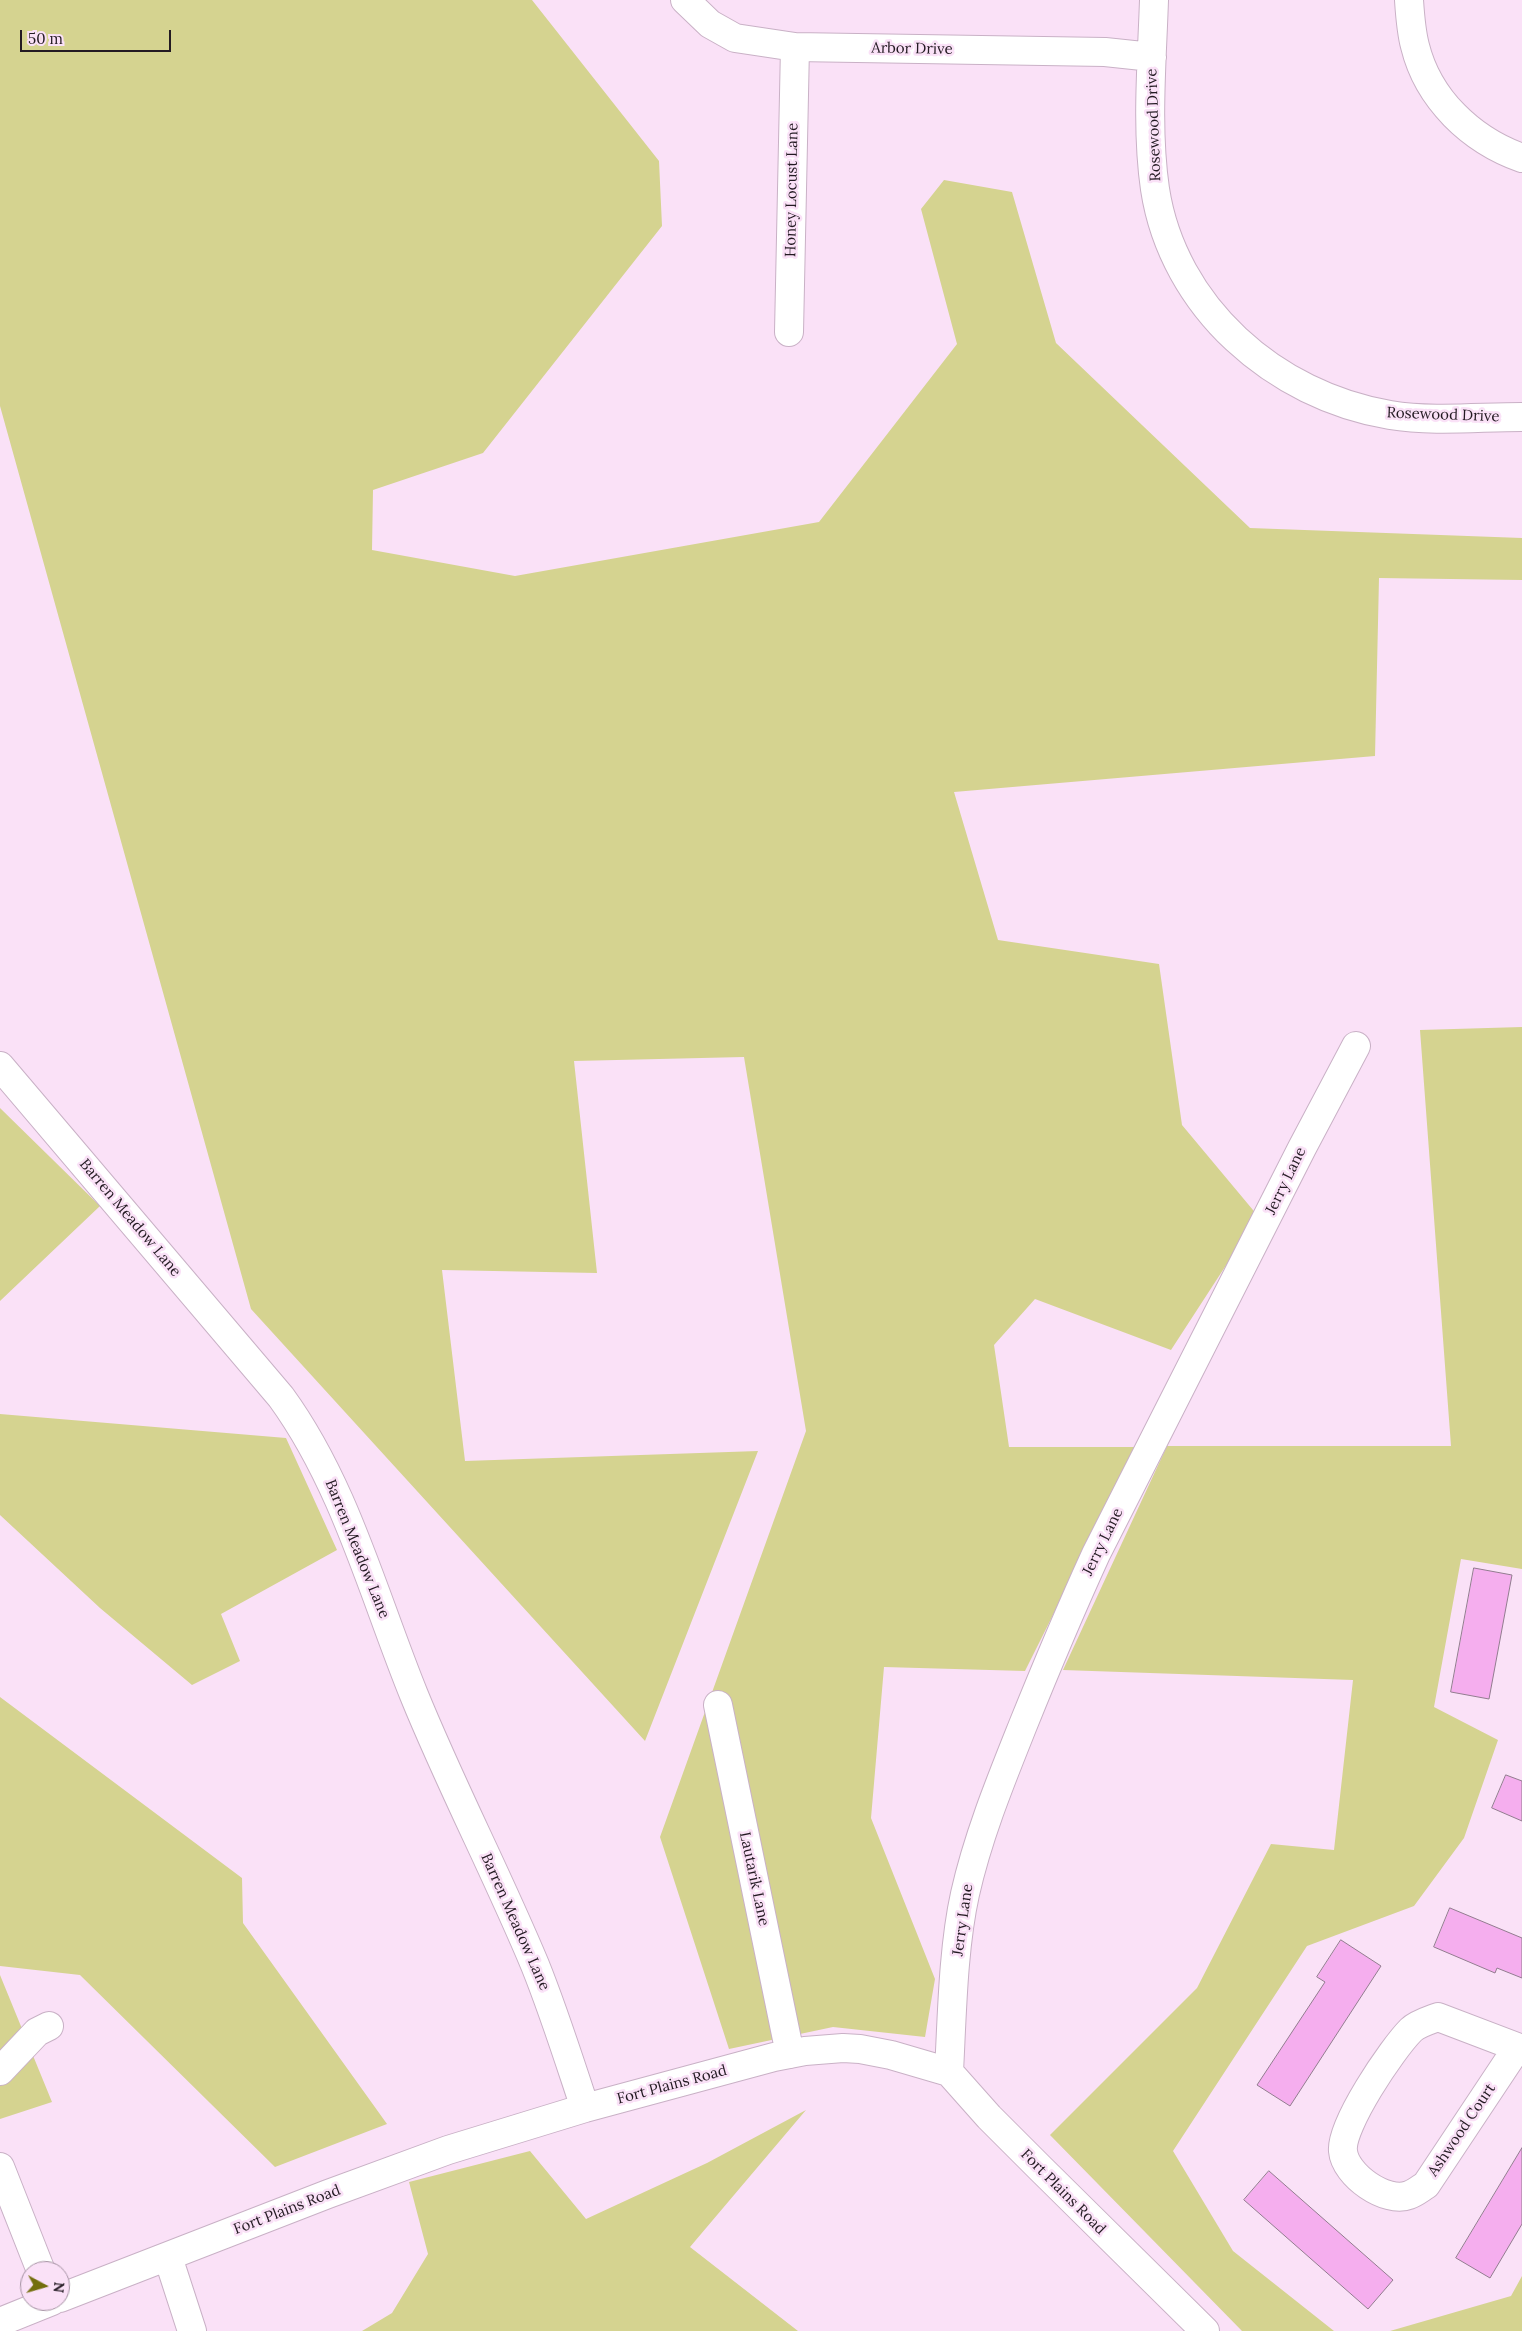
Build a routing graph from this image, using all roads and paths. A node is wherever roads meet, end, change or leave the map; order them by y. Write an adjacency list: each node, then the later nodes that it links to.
1 (685, 0): 4 (street, Arbor Drive)
2 (1154, 0): 5 (street, Rosewood Drive)
3 (1409, 0): 6 (street)
4 (795, 48): 5 (street, Arbor Drive); 7 (street, Honey Locust Lane)
5 (1152, 57): 8 (street, Rosewood Drive)
6 (1522, 158)
7 (789, 332)
8 (1522, 417)
9 (1356, 1046): 16 (street, Jerry Lane)
10 (0, 1066): 17 (street, Barren Meadow Lane)
11 (718, 1705): 14 (street, Lautarik Lane)
12 (50, 2026): 15 (street)
13 (1519, 2048): 13 (street, Ashwood Court)
14 (790, 2054): 16 (street, Fort Plains Road); 17 (street, Fort Plains Road)
15 (0, 2071)
16 (949, 2072): 25 (street, Fort Plains Road)
17 (585, 2108): 19 (street, Fort Plains Road)
18 (0, 2167): 20 (street)
19 (168, 2257): 21 (street, Fort Plains Road); 24 (street)
20 (37, 2261)
21 (70, 2294)
22 (27, 2311): 23 (street)
23 (0, 2322)
24 (192, 2331)
25 (1205, 2331)

